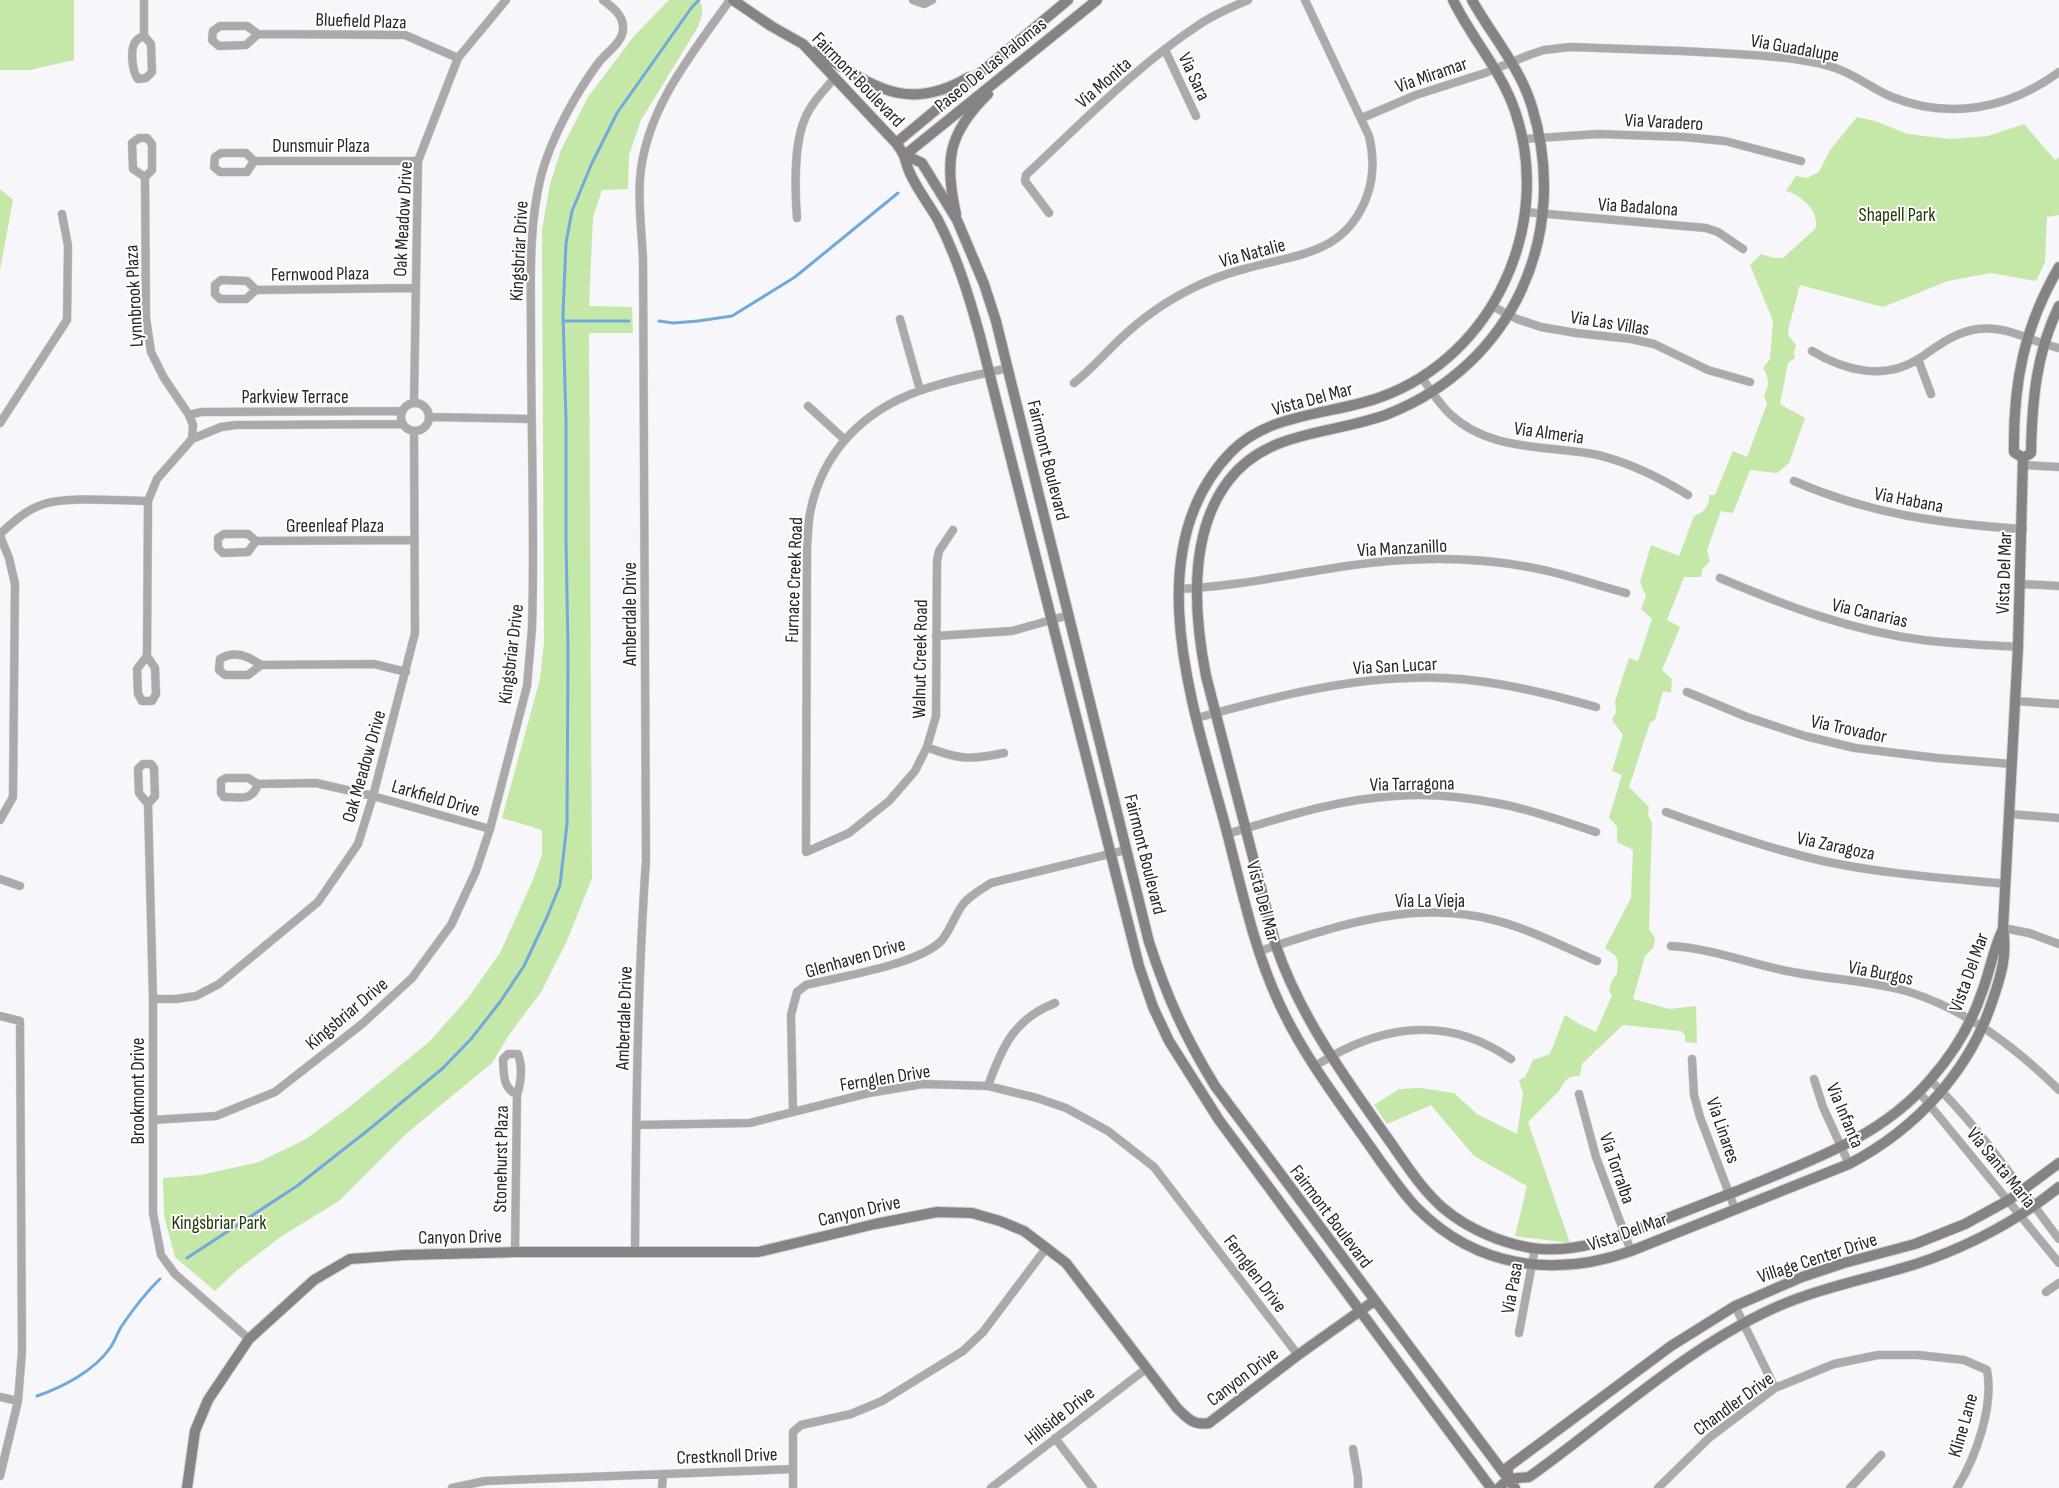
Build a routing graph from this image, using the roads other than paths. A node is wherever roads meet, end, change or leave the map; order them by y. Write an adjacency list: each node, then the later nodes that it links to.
1 (144, 0): 14 (street)
2 (506, 0): 17 (street, Oak Meadow Drive)
3 (603, 0): 68 (street, Kingsbriar Drive)
4 (731, 0): 15 (street, Fairmont Boulevard); 151 (street, Amberdale Drive)
5 (913, 0): 6 (street)
6 (932, 0)
7 (1068, 0): 18 (street, Paseo De Las Palomas)
8 (1097, 0): 20 (street, Paseo De Las Palomas)
9 (1248, 0): 16 (street, Via Monita)
10 (1305, 0): 25 (street)
11 (1453, 0): 21 (street, Vista Del Mar)
12 (1472, 0): 19 (street, Vista Del Mar)
13 (258, 34): 13 (street, Bluefield Plaza); 17 (street, Bluefield Plaza)
14 (144, 36): 14 (street)
15 (803, 44): 18 (street); 23 (street, Fairmont Boulevard)
16 (1165, 50): 24 (street, Via Sara); 35 (street, Via Monita)
17 (458, 58): 31 (street, Oak Meadow Drive)
18 (995, 61): 28 (street, Paseo De Las Palomas)
19 (1511, 61): 21 (street, Via Miramar); 22 (street, Via Guadalupe); 26 (street, Vista Del Mar)
20 (1021, 62): 29 (street, Paseo De Las Palomas); 39 (street)
21 (1495, 68): 25 (street, Via Miramar); 27 (street, Vista Del Mar)
22 (2059, 72)
23 (835, 77): 28 (street, Fairmont Boulevard); 38 (street)
24 (1196, 116)
25 (1362, 118): 57 (street, Via Natalie)
26 (1540, 137): 27 (street, Via Varadero); 32 (street, Via Varadero); 36 (street, Vista Del Mar)
27 (1523, 139): 34 (street, Vista Del Mar)
28 (896, 143): 29 (street, Fairmont Boulevard)
29 (905, 155): 39 (street, Fairmont Boulevard); 54 (street, Fairmont Boulevard)
30 (254, 161): 30 (street, Dunsmuir Plaza); 31 (street, Dunsmuir Plaza)
31 (418, 161): 42 (street, Oak Meadow Drive)
32 (1801, 161)
33 (145, 177): 33 (street, Lynnbrook Plaza); 66 (street, Lynnbrook Plaza)
34 (1526, 212): 36 (street, Via Badalona); 44 (street, Vista Del Mar)
35 (1049, 213)
36 (1544, 213): 40 (street, Via Badalona); 46 (street, Vista Del Mar)
37 (62, 214): 69 (street)
38 (798, 218)
39 (958, 220): 53 (street, Fairmont Boulevard)
40 (1743, 249)
41 (2059, 266): 48 (street, Vista Del Mar)
42 (415, 288): 43 (street, Fernwood Plaza); 61 (street, Oak Meadow Drive)
43 (256, 290): 43 (street, Fernwood Plaza)
44 (1492, 306): 46 (street, Via Las Villas); 55 (street, Vista Del Mar)
45 (2059, 306): 49 (street, Vista Del Mar)
46 (1508, 315): 56 (street, Via Las Villas); 59 (street, Vista Del Mar)
47 (900, 319): 58 (street)
48 (2028, 338): 49 (street); 52 (street); 76 (street, Vista Del Mar)
49 (2044, 345): 50 (street); 76 (street, Vista Del Mar)
50 (2059, 348)
51 (1812, 351): 52 (street)
52 (1918, 359): 60 (street)
53 (1008, 368): 54 (street, Furnace Creek Road); 92 (street, Fairmont Boulevard)
54 (989, 373): 58 (street, Furnace Creek Road); 93 (street, Fairmont Boulevard)
55 (1422, 378): 59 (street, Via Almeria); 90 (street, Vista Del Mar)
56 (1750, 382)
57 (1074, 383)
58 (920, 390): 75 (street, Furnace Creek Road)
59 (1432, 392): 79 (street, Via Almeria); 89 (street, Vista Del Mar)
60 (1931, 394)
61 (414, 403): 63 (street); 67 (street)
62 (808, 406): 75 (street)
63 (402, 410): 64 (street, Parkview Terrace); 72 (street)
64 (333, 412): 65 (street, Parkview Terrace); 71 (street)
65 (264, 413): 66 (street, Parkview Terrace); 70 (street)
66 (189, 415): 74 (street, Lynnbrook Plaza)
67 (429, 417): 68 (street); 73 (street)
68 (531, 419): 115 (street, Kingsbriar Drive)
69 (0, 423)
70 (264, 424): 71 (street, Parkview Terrace); 74 (street, Parkview Terrace)
71 (334, 424): 72 (street, Parkview Terrace)
72 (402, 424): 73 (street)
73 (414, 431): 84 (street, Oak Meadow Drive)
74 (192, 439): 80 (street)
75 (844, 439): 120 (street, Furnace Creek Road)
76 (2023, 462): 77 (street); 81 (street, Vista Del Mar)
77 (2059, 467)
78 (1794, 480): 81 (street, Via Habana)
79 (1688, 495)
80 (148, 501): 83 (street); 96 (street)
81 (2023, 529): 87 (street, Vista Del Mar)
82 (953, 530): 94 (street, Walnut Creek Road)
83 (0, 535): 114 (street)
84 (414, 540): 85 (street, Greenleaf Plaza); 98 (street, Oak Meadow Drive)
85 (256, 541): 85 (street, Greenleaf Plaza)
86 (1720, 578): 95 (street, Via Canarias)
87 (2021, 584): 88 (street); 95 (street, Vista Del Mar)
88 (2059, 586)
89 (1196, 588): 90 (street, Via Manzanillo); 91 (street, Via Manzanillo); 103 (street, Vista Del Mar)
90 (1178, 589): 104 (street, Vista Del Mar)
91 (1626, 593)
92 (1069, 615): 93 (street); 119 (street, Fairmont Boulevard)
93 (1051, 621): 94 (street); 121 (street, Fairmont Boulevard)
94 (936, 636): 105 (street, Walnut Creek Road)
95 (2018, 647): 100 (street, Vista Del Mar)
96 (147, 656): 96 (street)
97 (261, 665): 97 (street); 98 (street)
98 (406, 672): 109 (street, Oak Meadow Drive)
99 (1687, 692): 107 (street, Via Trovador)
100 (2015, 701): 101 (street); 107 (street, Vista Del Mar)
101 (2059, 704)
102 (1596, 707): 103 (street, Via San Lucar)
103 (1215, 713): 104 (street, Via San Lucar); 116 (street, Vista Del Mar)
104 (1197, 718): 118 (street, Vista Del Mar)
105 (927, 747): 106 (street); 120 (street, Walnut Creek Road)
106 (1004, 753)
107 (2012, 764): 112 (street, Vista Del Mar)
108 (258, 784): 108 (street, Larkfield Drive); 109 (street, Larkfield Drive)
109 (373, 796): 115 (street, Larkfield Drive); 131 (street, Oak Meadow Drive)
110 (148, 804): 110 (street, Brookmont Drive); 131 (street, Brookmont Drive)
111 (1666, 812): 123 (street, Via Zaragoza)
112 (2010, 814): 113 (street); 123 (street, Vista Del Mar)
113 (2059, 818)
114 (0, 820)
115 (490, 829): 150 (street, Kingsbriar Drive)
116 (1244, 829): 117 (street, Via Tarragona); 118 (street, Via Tarragona); 127 (street, Vista Del Mar)
117 (1596, 832)
118 (1227, 834): 129 (street, Vista Del Mar)
119 (1126, 850): 121 (street, Glenhaven Drive); 173 (street, Fairmont Boulevard)
120 (806, 852)
121 (1110, 854): 149 (street, Glenhaven Drive); 175 (street, Fairmont Boulevard)
122 (0, 879): 124 (street)
123 (2006, 884): 125 (street, Vista Del Mar)
124 (20, 886)
125 (2003, 928): 126 (street); 134 (street, Vista Del Mar); 135 (street, Vista Del Mar)
126 (2059, 944)
127 (1276, 946): 129 (street, Via La Vieja); 130 (street, Via La Vieja); 136 (street, Vista Del Mar)
128 (1671, 946): 134 (street, Via Burgos)
129 (1259, 951): 139 (street, Vista Del Mar)
130 (1597, 961)
131 (153, 999): 150 (street, Brookmont Drive)
132 (1056, 1003): 142 (street)
133 (0, 1016): 184 (street)
134 (1971, 1020): 135 (street, Via Burgos); 141 (street, Vista Del Mar)
135 (1982, 1027): 143 (street, Via Burgos); 145 (street, Vista Del Mar)
136 (1330, 1056): 137 (street); 139 (street); 165 (street, Vista Del Mar)
137 (1511, 1059)
138 (1692, 1059): 157 (street, Via Linares)
139 (1315, 1066): 170 (street, Vista Del Mar)
140 (1814, 1079): 152 (street, Via Infanta)
141 (1930, 1080): 144 (street, Vista Del Mar); 145 (street, Via Santa Maria)
142 (988, 1086): 149 (street, Fernglen Drive); 179 (street, Fernglen Drive)
143 (2059, 1090)
144 (1919, 1092): 148 (street, Via Santa Maria); 152 (street, Vista Del Mar)
145 (1942, 1092): 148 (street, Vista Del Mar); 156 (street, Via Santa Maria)
146 (1578, 1094): 162 (street, Via Torralba)
147 (516, 1095): 147 (street, Stonehurst Plaza); 167 (street, Stonehurst Plaza)
148 (1930, 1104): 154 (street, Vista Del Mar); 158 (street, Via Santa Maria)
149 (794, 1111): 151 (street, Fernglen Drive)
150 (153, 1120): 178 (street, Brookmont Drive)
151 (636, 1125): 168 (street, Amberdale Drive)
152 (1841, 1147): 154 (street, Via Infanta); 157 (street, Vista Del Mar)
153 (2059, 1163): 156 (street, Village Center Drive)
154 (1849, 1164): 160 (street, Vista Del Mar)
155 (2059, 1187): 159 (street, Village Center Drive)
156 (2022, 1191): 158 (street, Village Center Drive); 159 (street, Via Santa Maria)
157 (1730, 1193): 160 (street, Via Linares); 162 (street, Vista Del Mar)
158 (2009, 1200): 161 (street, Via Santa Maria); 174 (street, Village Center Drive)
159 (2033, 1206): 161 (street, Village Center Drive); 163 (street, Via Santa Maria)
160 (1736, 1209): 166 (street, Vista Del Mar)
161 (2020, 1215): 169 (street, Via Santa Maria); 176 (street, Village Center Drive)
162 (1625, 1234): 165 (street, Vista Del Mar); 166 (street, Via Torralba)
163 (2059, 1239)
164 (1046, 1247): 168 (street, Canyon Drive); 180 (street, Canyon Drive); 188 (street, Crestknoll Drive)
165 (1535, 1248): 170 (street, Via Pasa)
166 (1631, 1251): 170 (street, Vista Del Mar)
167 (515, 1252): 168 (street, Canyon Drive); 178 (street, Canyon Drive)
168 (635, 1252)
169 (2059, 1263)
170 (1532, 1264): 177 (street, Via Pasa)
171 (2059, 1283): 172 (street)
172 (2046, 1292)
173 (1374, 1301): 175 (street, Canyon Drive); 191 (street, Fairmont Boulevard)
174 (1735, 1306): 176 (street); 191 (street, Village Center Drive)
175 (1360, 1310): 179 (street, Canyon Drive); 199 (street, Fairmont Boulevard)
176 (1744, 1323): 182 (street); 191 (street, Village Center Drive)
177 (1519, 1333)
178 (249, 1340): 192 (street, Canyon Drive)
179 (1298, 1355): 180 (street, Canyon Drive)
180 (1147, 1368): 185 (street, Hillside Drive)
181 (1987, 1370): 182 (street, Chandler Drive); 203 (street, Kline Lane)
182 (1775, 1388): 201 (street, Chandler Drive)
183 (0, 1397): 184 (street)
184 (18, 1400): 190 (street)
185 (1055, 1438): 196 (street, Hillside Drive); 197 (street)
186 (1353, 1449): 198 (street)
187 (1881, 1455): 202 (street)
188 (793, 1469): 189 (street, Crestknoll Drive); 195 (street)
189 (662, 1474): 193 (street, Crestknoll Drive); 194 (street)
190 (0, 1476)
191 (1512, 1484): 200 (street, Village Center Drive)
192 (188, 1488)
193 (452, 1488)
194 (662, 1488)
195 (793, 1488)
196 (990, 1488)
197 (1093, 1488)
198 (1358, 1488)
199 (1491, 1488)
200 (1500, 1488)
201 (1658, 1488)
202 (1850, 1488)
203 (1957, 1488)

